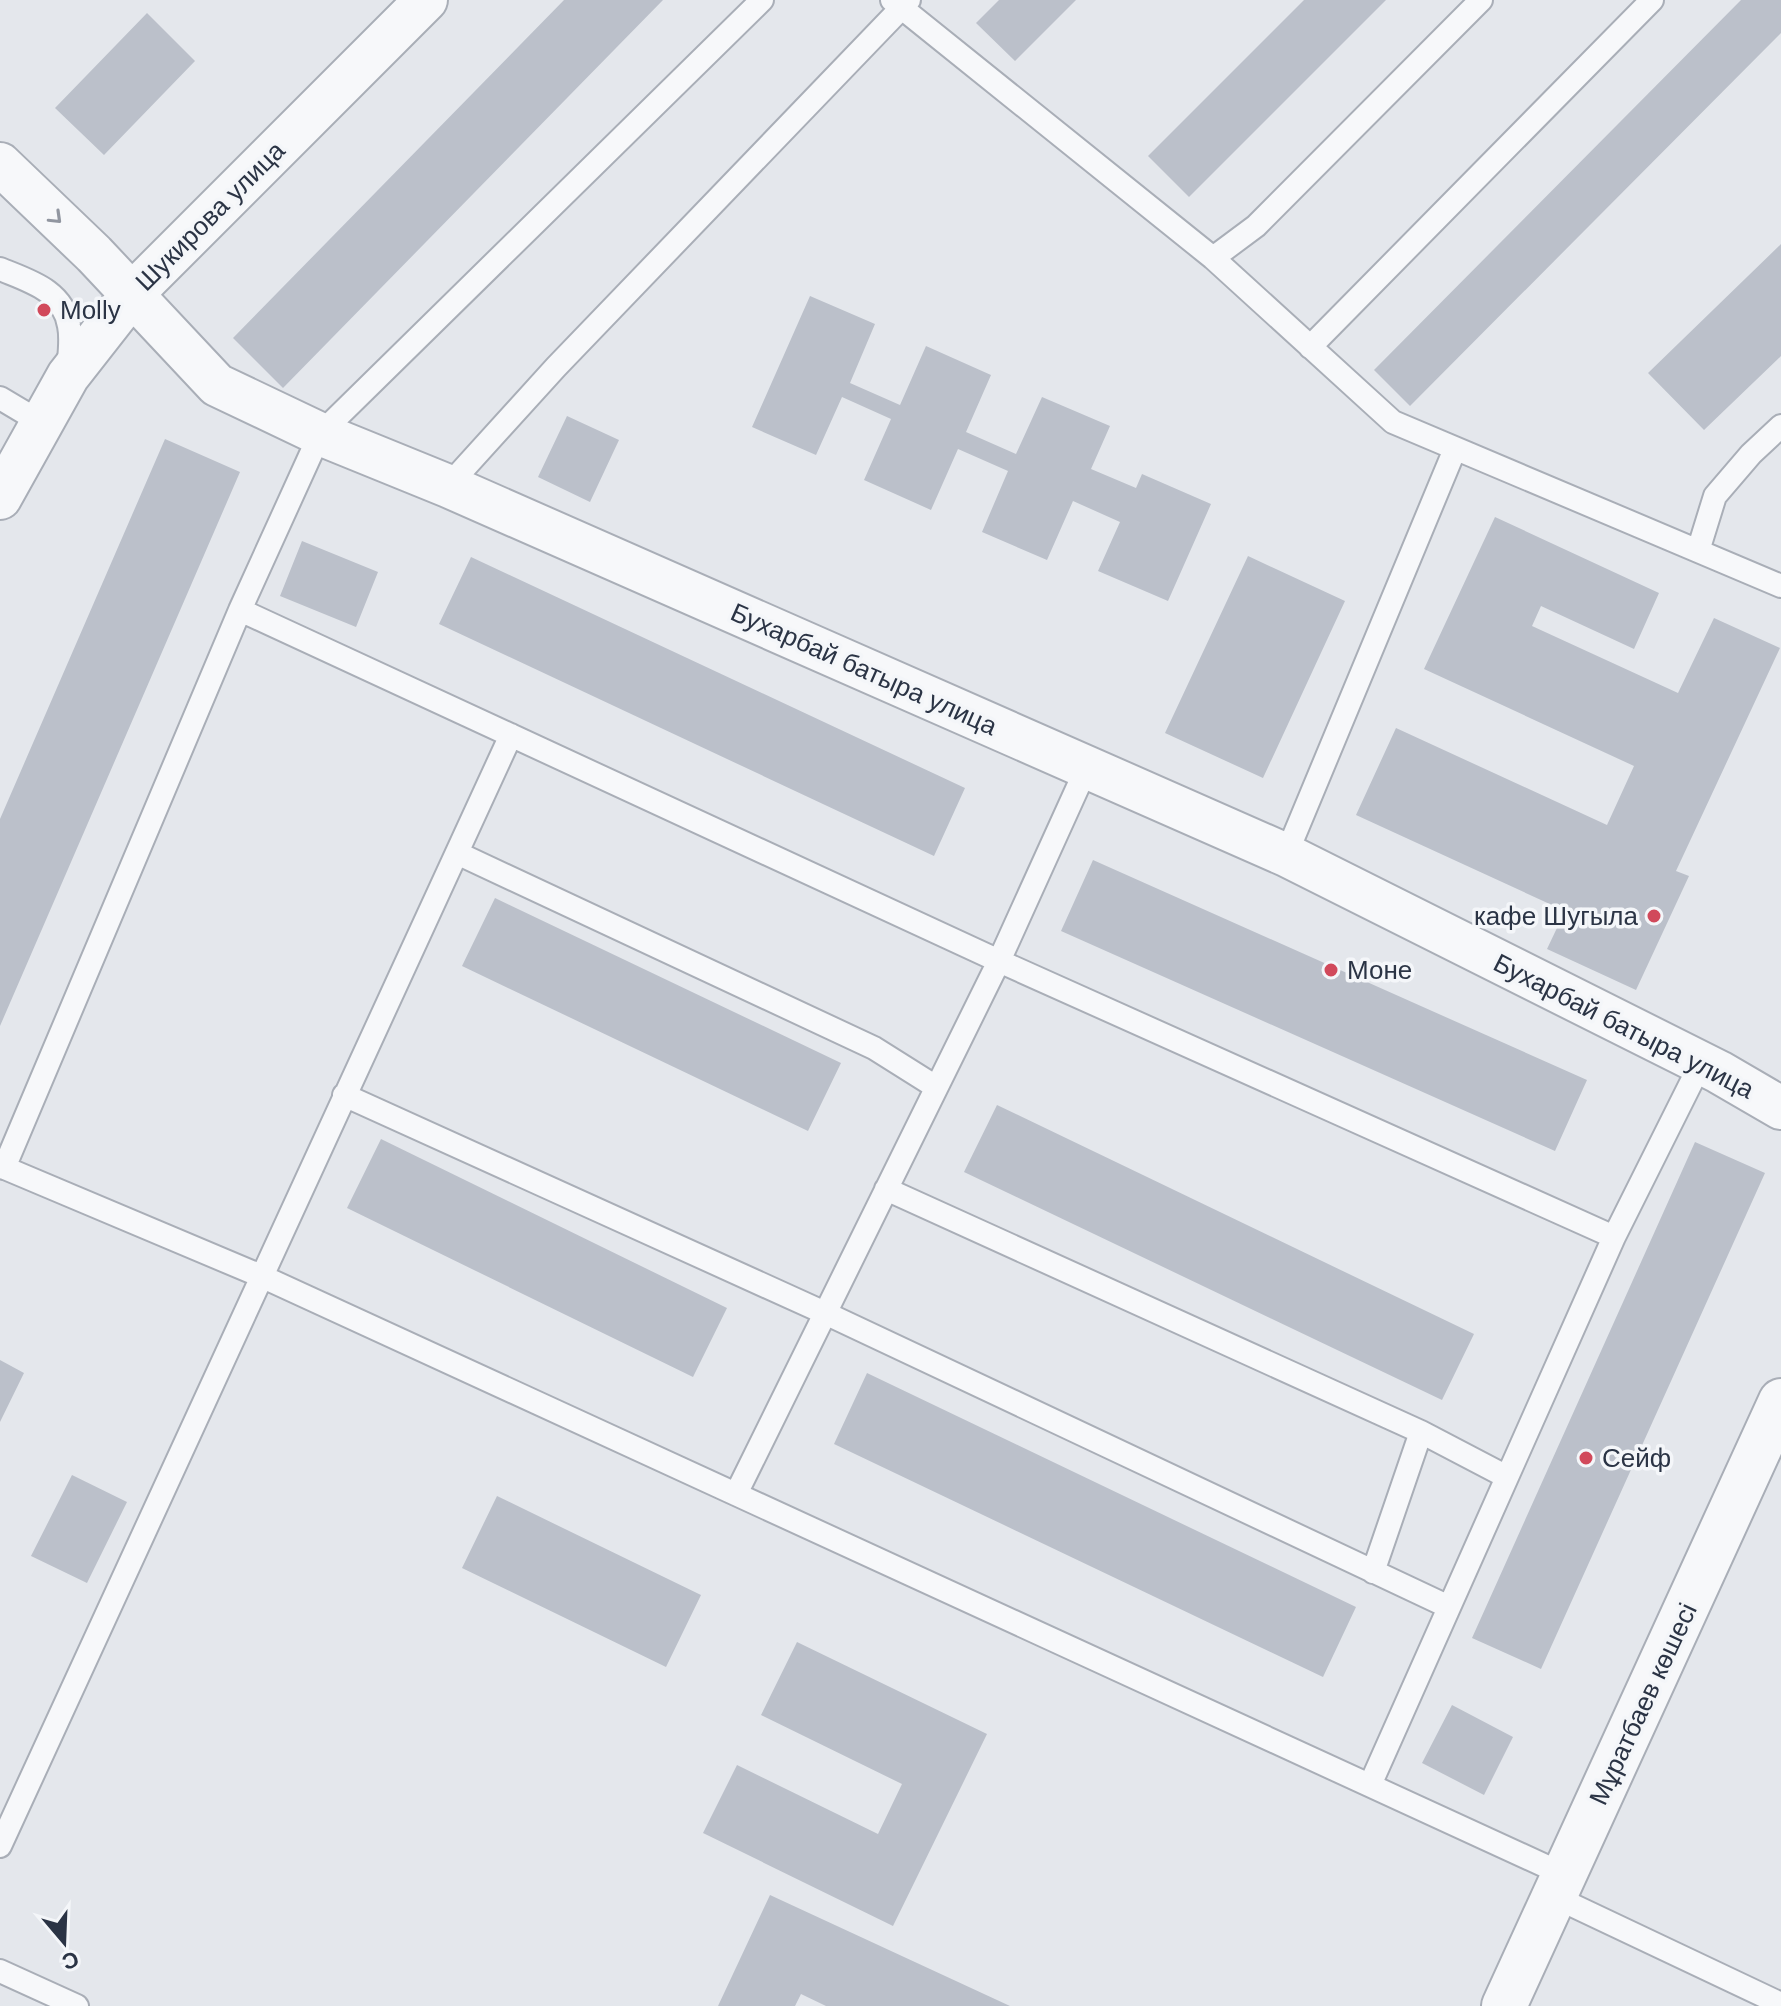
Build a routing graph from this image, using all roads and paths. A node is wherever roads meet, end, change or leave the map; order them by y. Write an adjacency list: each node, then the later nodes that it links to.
1 (426, 0): 9 (street, Шукирова улица)
2 (762, 0): 15 (lane)
3 (1481, 0): 7 (lane)
4 (1652, 0): 10 (lane)
5 (901, 3): 7 (lane); 17 (lane)
6 (0, 164): 9 (street, Бухарбай батыра улица, one-way to 9)
7 (1213, 258): 10 (lane)
8 (0, 269): 11 (lane)
9 (133, 293): 11 (street, Шукирова улица); 15 (street, Бухарбай батыра улица)
10 (1310, 347): 16 (lane)
11 (68, 376): 13 (street, Шукирова улица)
12 (0, 398): 13 (lane)
13 (42, 423): 18 (street, Шукирова улица)
14 (1781, 426): 19 (lane)
15 (320, 434): 17 (street, Бухарбай батыра улица); 21 (lane)
16 (1455, 449): 19 (lane); 25 (lane)
17 (448, 486): 23 (street, Бухарбай батыра улица)
18 (0, 498)
19 (1698, 551): 20 (lane)
20 (1781, 586)
21 (240, 610): 22 (lane); 31 (lane)
22 (511, 735): 24 (lane); 26 (lane)
23 (1087, 767): 25 (street, Бухарбай батыра улица); 26 (lane)
24 (457, 853): 28 (lane); 29 (lane)
25 (1286, 855): 27 (street, Бухарбай батыра улица)
26 (999, 961): 28 (lane); 33 (lane)
27 (1701, 1063): 30 (street, Бухарбай батыра улица); 33 (lane)
28 (936, 1087): 32 (lane)
29 (344, 1095): 34 (lane); 35 (lane)
30 (1781, 1108)
31 (2, 1167): 34 (lane)
32 (886, 1189): 35 (lane); 37 (lane)
33 (1614, 1237): 38 (lane)
34 (261, 1276): 39 (lane); 43 (lane)
35 (825, 1313): 39 (lane); 40 (lane)
36 (1781, 1401): 44 (street, Мұратбаев көшесі)
37 (1421, 1432): 38 (lane); 40 (lane)
38 (1507, 1477): 41 (lane)
39 (736, 1494): 42 (lane)
40 (1373, 1572): 41 (lane)
41 (1449, 1607): 42 (lane)
42 (1370, 1785): 44 (lane)
43 (0, 1846)
44 (1560, 1886): 47 (lane); 49 (street, Мұратбаев көшесі)
45 (0, 1971): 46 (lane)
46 (45, 2000): 48 (lane)
47 (1781, 2004)
48 (77, 2006)
49 (1504, 2006)

